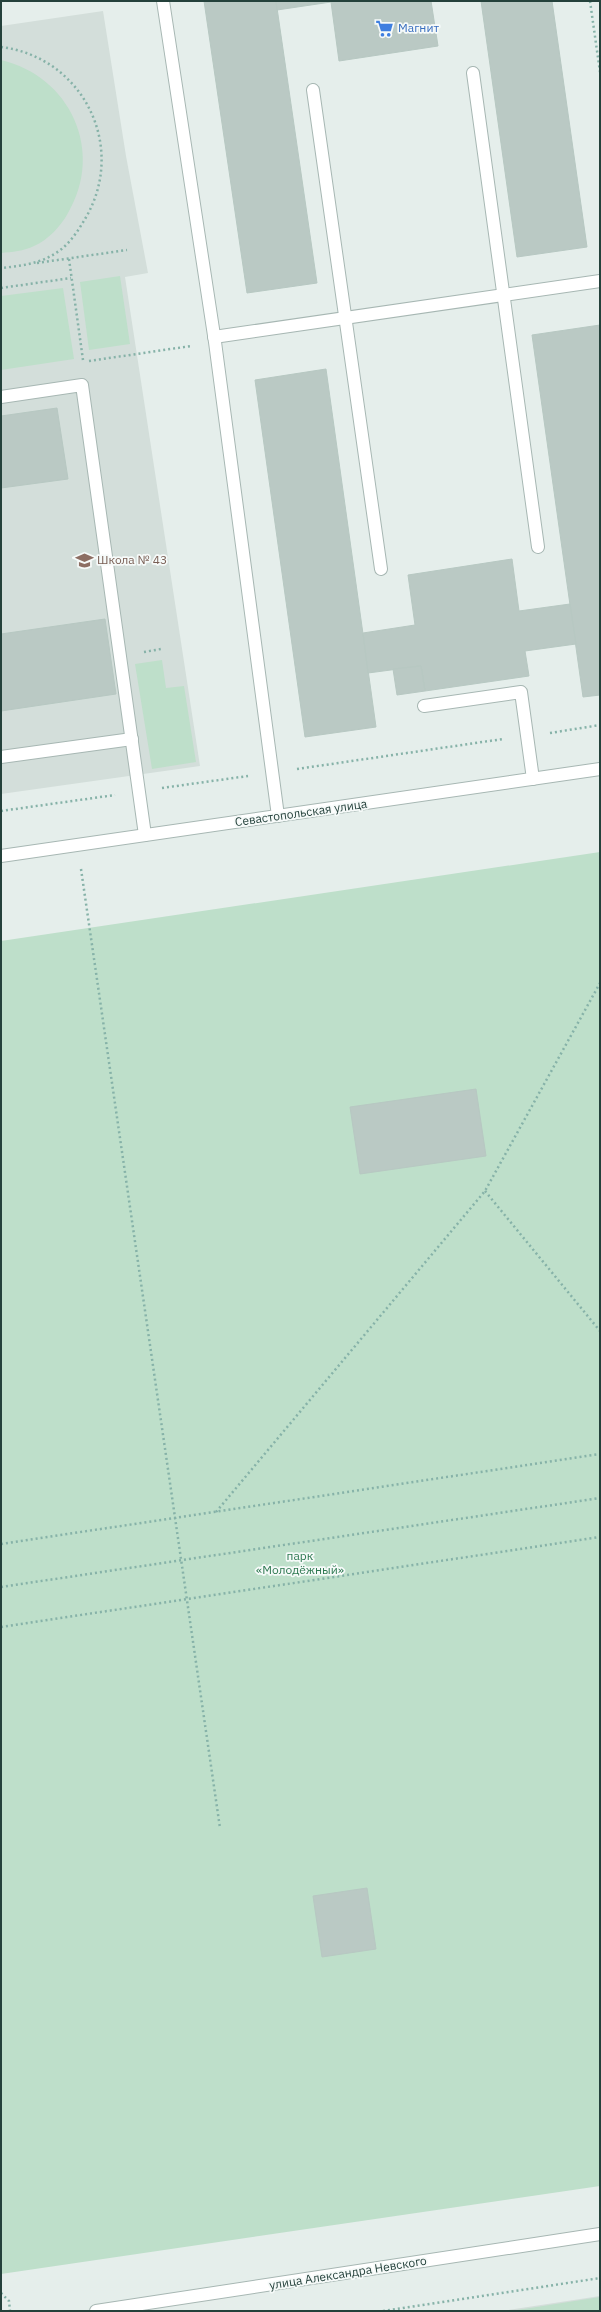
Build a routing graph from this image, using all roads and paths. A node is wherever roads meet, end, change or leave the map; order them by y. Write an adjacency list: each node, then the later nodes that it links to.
1 (164, 1): 16 (street)
2 (590, 1): 4 (path)
3 (1, 46): 9 (path)
4 (600, 72)
5 (473, 73): 14 (street)
6 (313, 90): 15 (street)
7 (127, 250): 8 (path)
8 (69, 259): 9 (path); 11 (path)
9 (30, 264): 10 (path)
10 (1, 268)
11 (71, 278): 13 (path); 16 (path)
12 (600, 281): 14 (street)
13 (1, 288)
14 (503, 295): 15 (street); 18 (street)
15 (344, 318): 16 (street); 19 (street)
16 (214, 340): 26 (street)
17 (1, 397): 23 (street)
18 (538, 547)
19 (381, 569)
20 (424, 706): 22 (street)
21 (600, 725): 22 (path)
22 (527, 736): 26 (path); 27 (street)
23 (132, 739): 24 (street); 28 (street)
24 (1, 757)
25 (600, 769): 27 (street, Севастопольская улица)
26 (272, 772): 28 (path); 30 (street)
27 (533, 779): 30 (street, Севастопольская улица)
28 (139, 792): 29 (path); 31 (street)
29 (1, 811)
30 (278, 816): 31 (street, Севастопольская улица)
31 (145, 835): 32 (street, Севастопольская улица)
32 (78, 845): 33 (street, Севастопольская улица); 40 (path)
33 (1, 856)
34 (600, 982): 35 (path)
35 (485, 1191): 36 (path); 39 (path)
36 (600, 1331)
37 (600, 1454): 39 (path)
38 (600, 1498): 43 (path)
39 (216, 1512): 40 (path)
40 (175, 1518): 42 (path); 43 (path)
41 (600, 1537): 45 (path)
42 (1, 1544)
43 (181, 1560): 44 (path); 45 (path)
44 (1, 1587)
45 (187, 1600): 46 (path); 47 (path)
46 (1, 1628)
47 (220, 1828)
48 (600, 2234): 52 (street, улица Александра Невского)
49 (600, 2278): 53 (path)
50 (1, 2293): 51 (path)
51 (10, 2311)
52 (96, 2311)
53 (383, 2311)

